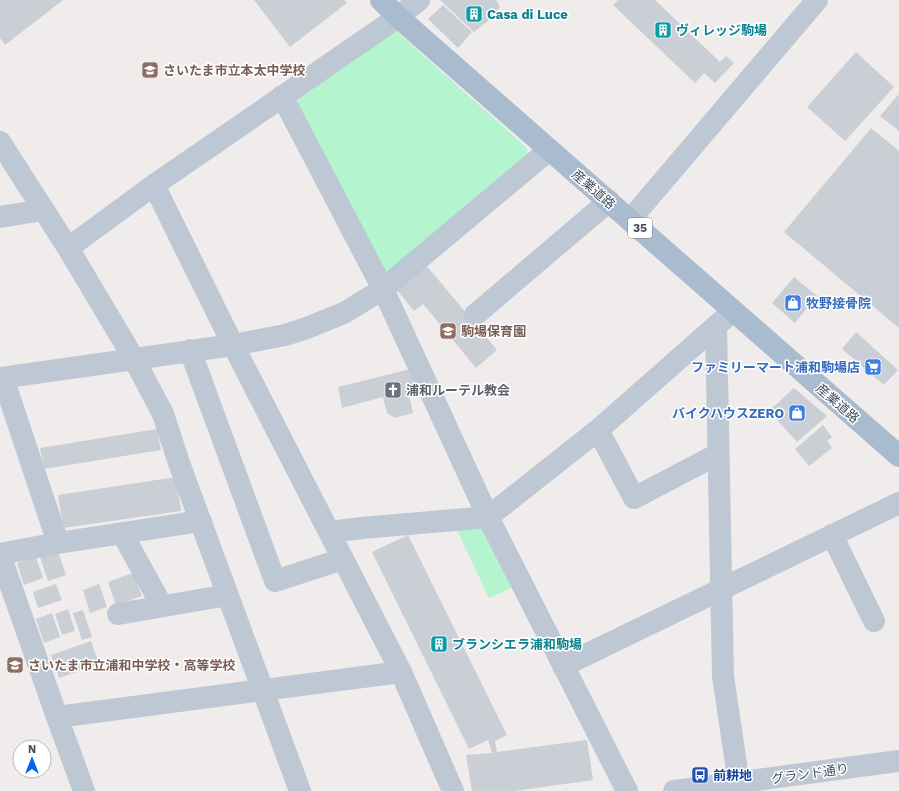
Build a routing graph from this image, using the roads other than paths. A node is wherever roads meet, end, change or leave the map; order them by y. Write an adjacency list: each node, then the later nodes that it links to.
1 (381, 0): 4 (main road, 産業道路 / 35)
2 (419, 0): 4 (street)
3 (817, 0): 12 (street)
4 (398, 17): 5 (street); 7 (main road, 産業道路 / 35)
5 (282, 96): 8 (street); 14 (street)
6 (0, 142): 10 (street)
7 (548, 150): 9 (main road, 産業道路 / 35); 14 (street)
8 (154, 185): 13 (street); 18 (street)
9 (609, 201): 12 (main road, 産業道路 / 35); 16 (street)
10 (43, 210): 11 (street); 13 (street)
11 (0, 217)
12 (630, 220): 15 (main road, 産業道路 / 35)
13 (68, 248): 20 (street)
14 (382, 289): 18 (street); 26 (street)
15 (733, 310): 17 (street); 24 (main road, 産業道路 / 35)
16 (475, 315)
17 (716, 326): 22 (street); 23 (street)
18 (233, 345): 19 (street); 28 (street)
19 (190, 350): 20 (street); 33 (street)
20 (134, 359): 21 (street); 27 (street)
21 (1, 378): 31 (street)
22 (598, 430): 23 (street); 26 (street)
23 (718, 454): 34 (street)
24 (899, 456)
25 (899, 503): 30 (street)
26 (488, 517): 28 (street); 39 (street)
27 (201, 521): 29 (street); 35 (street)
28 (329, 532): 33 (street)
29 (122, 533): 31 (street); 36 (street)
30 (832, 535): 34 (street); 38 (street)
31 (58, 543): 32 (street)
32 (0, 554): 42 (street)
33 (343, 560): 40 (street)
34 (721, 589): 39 (street); 44 (street)
35 (228, 595): 36 (street); 41 (street)
36 (162, 606): 37 (street)
37 (118, 614)
38 (874, 622)
39 (563, 666): 48 (street)
40 (401, 672): 41 (street); 47 (street)
41 (263, 690): 42 (street); 46 (street)
42 (57, 717): 45 (street)
43 (899, 761): 44 (street, グランド通り)
44 (740, 787): 49 (street, グランド通り)
45 (84, 791)
46 (300, 791)
47 (453, 791)
48 (627, 791)
49 (674, 791)

